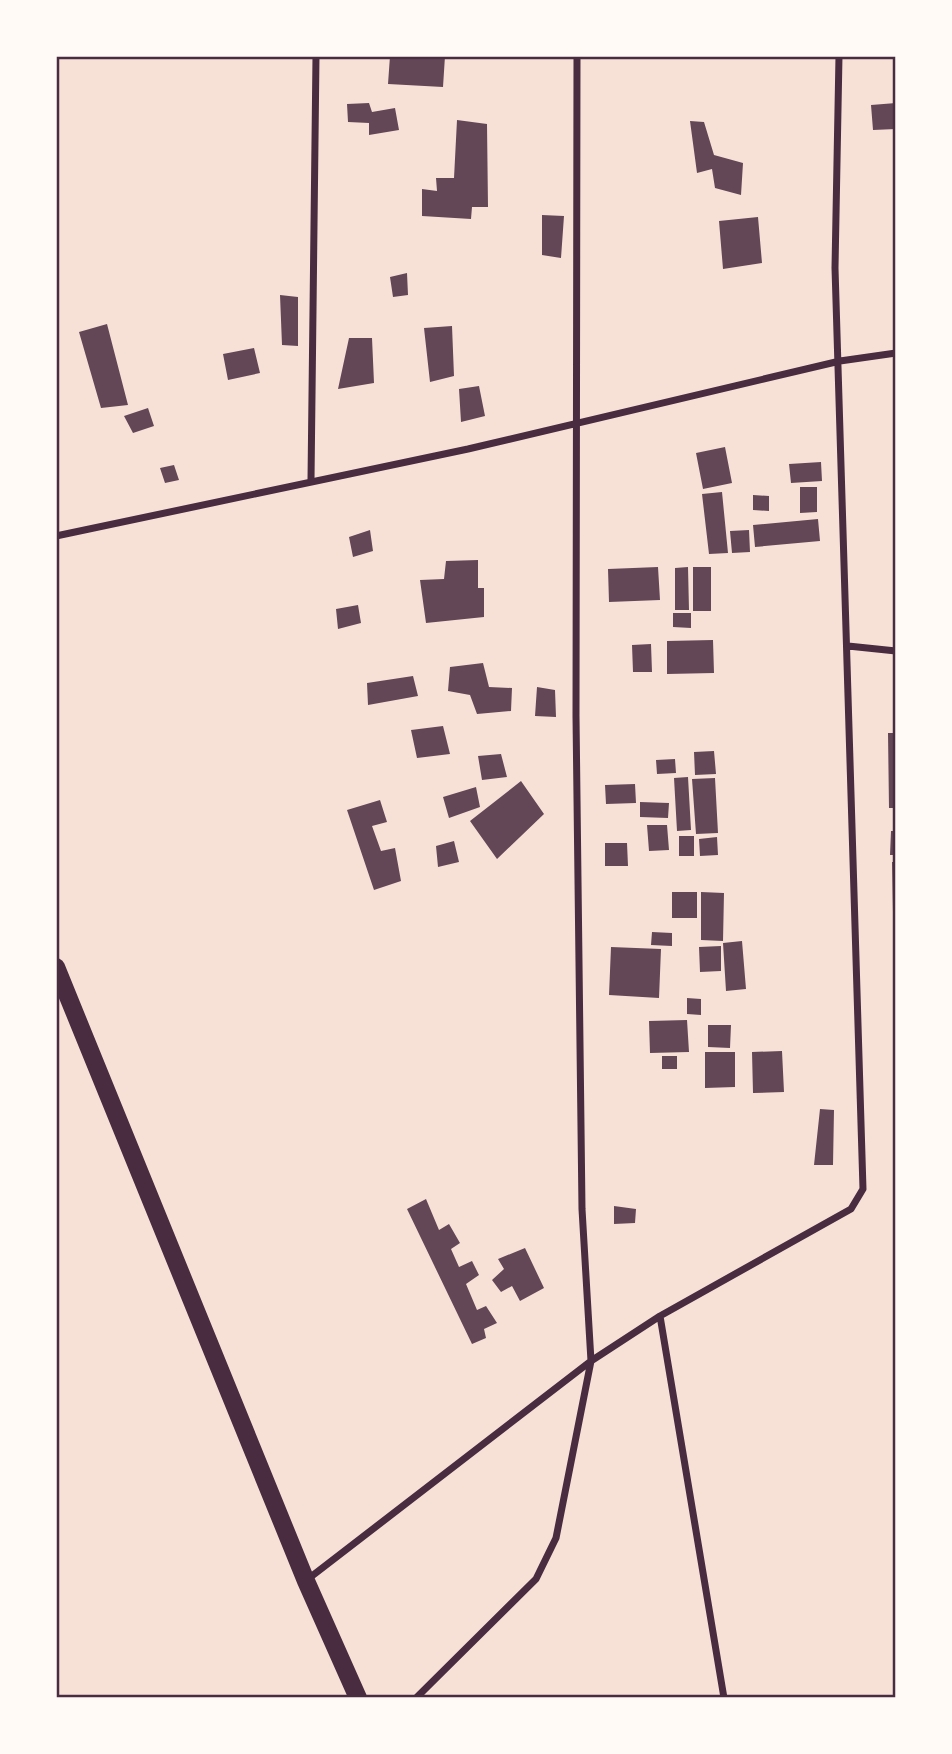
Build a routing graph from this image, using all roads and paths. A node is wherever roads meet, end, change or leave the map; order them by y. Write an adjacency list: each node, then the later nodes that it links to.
1 (316, 56): 7 (street)
2 (577, 56): 6 (street)
3 (839, 56): 5 (street)
4 (896, 353): 5 (street)
5 (840, 361): 6 (street); 9 (street)
6 (575, 424): 7 (street); 13 (street)
7 (312, 480): 8 (street)
8 (56, 536)
9 (848, 646): 10 (street); 12 (street)
10 (896, 650)
11 (56, 967): 14 (main road)
12 (660, 1316): 13 (street); 17 (street)
13 (591, 1361): 14 (street); 16 (street)
14 (306, 1581): 15 (main road)
15 (358, 1698)
16 (416, 1698)
17 (724, 1698)

